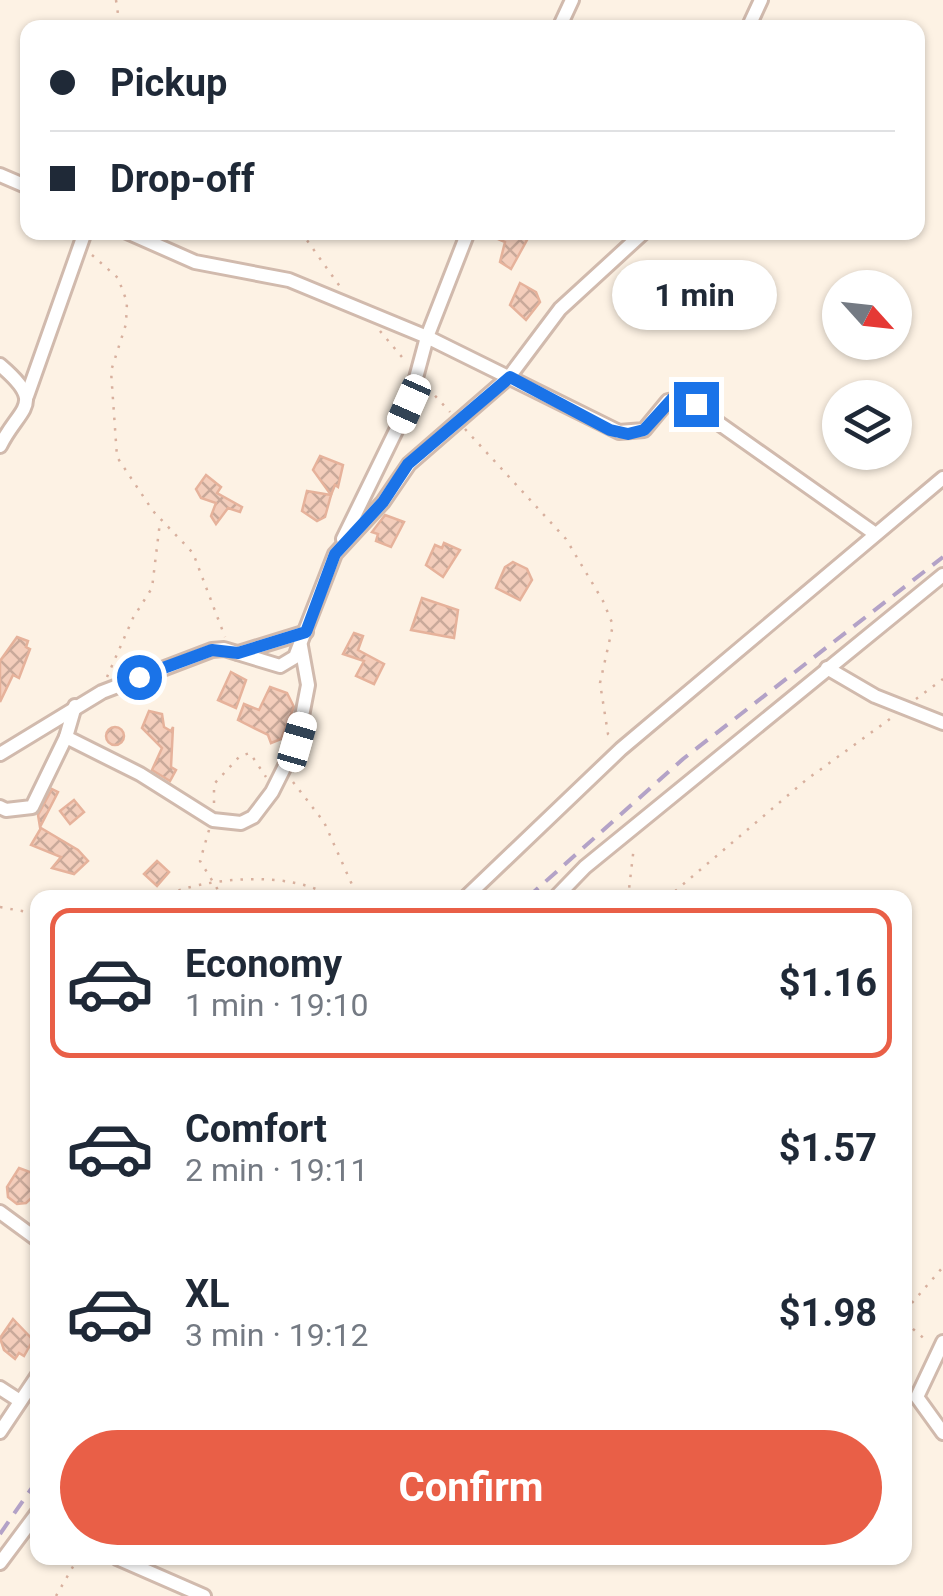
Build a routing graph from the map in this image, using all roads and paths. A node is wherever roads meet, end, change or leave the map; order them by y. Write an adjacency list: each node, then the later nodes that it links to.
1 (82, 240): 9 (street)
2 (83, 240): 12 (path)
3 (145, 240): 6 (street)
4 (465, 240): 6 (street)
5 (635, 240): 8 (street)
6 (427, 337): 8 (street); 15 (street)
7 (0, 366): 9 (street)
8 (510, 377): 14 (street); 15 (street)
9 (28, 396): 10 (street)
10 (0, 446)
11 (943, 478): 14 (street)
12 (160, 519): 19 (path); 23 (path)
13 (556, 531): 28 (path)
14 (874, 533): 28 (street)
15 (335, 554): 17 (street)
16 (943, 576): 21 (street)
17 (306, 632): 18 (street); 20 (street)
18 (302, 646): 20 (street); 30 (street)
19 (224, 648): 20 (street); 23 (street)
20 (238, 653)
21 (827, 668): 25 (street); 34 (street)
22 (943, 679): 25 (path)
23 (102, 692): 24 (street)
24 (75, 706): 27 (street); 29 (street)
25 (904, 708): 26 (street); 43 (path)
26 (943, 723)
27 (66, 737): 32 (street); 33 (street)
28 (621, 749): 40 (street)
29 (0, 754)
30 (284, 768): 31 (street); 39 (path)
31 (272, 792): 33 (street); 33 (path)
32 (0, 807)
33 (213, 820): 35 (path)
34 (630, 830): 41 (street); 42 (path)
35 (212, 886): 36 (path); 37 (path); 38 (path)
36 (176, 890)
37 (215, 890)
38 (323, 890)
39 (354, 890)
40 (473, 890)
41 (564, 890)
42 (629, 890)
43 (676, 890)
44 (0, 907): 45 (path)
45 (30, 913)
46 (0, 1212): 47 (street)
47 (30, 1234)
48 (943, 1267): 49 (path)
49 (912, 1303)
50 (912, 1326): 51 (path)
51 (941, 1345): 56 (street)
52 (30, 1387): 54 (street)
53 (0, 1388): 54 (street)
54 (20, 1401): 55 (street)
55 (0, 1432)
56 (943, 1433)
57 (30, 1524): 58 (street)
58 (0, 1563)
59 (74, 1565): 61 (path)
60 (133, 1565): 62 (street)
61 (56, 1596)
62 (204, 1596)

